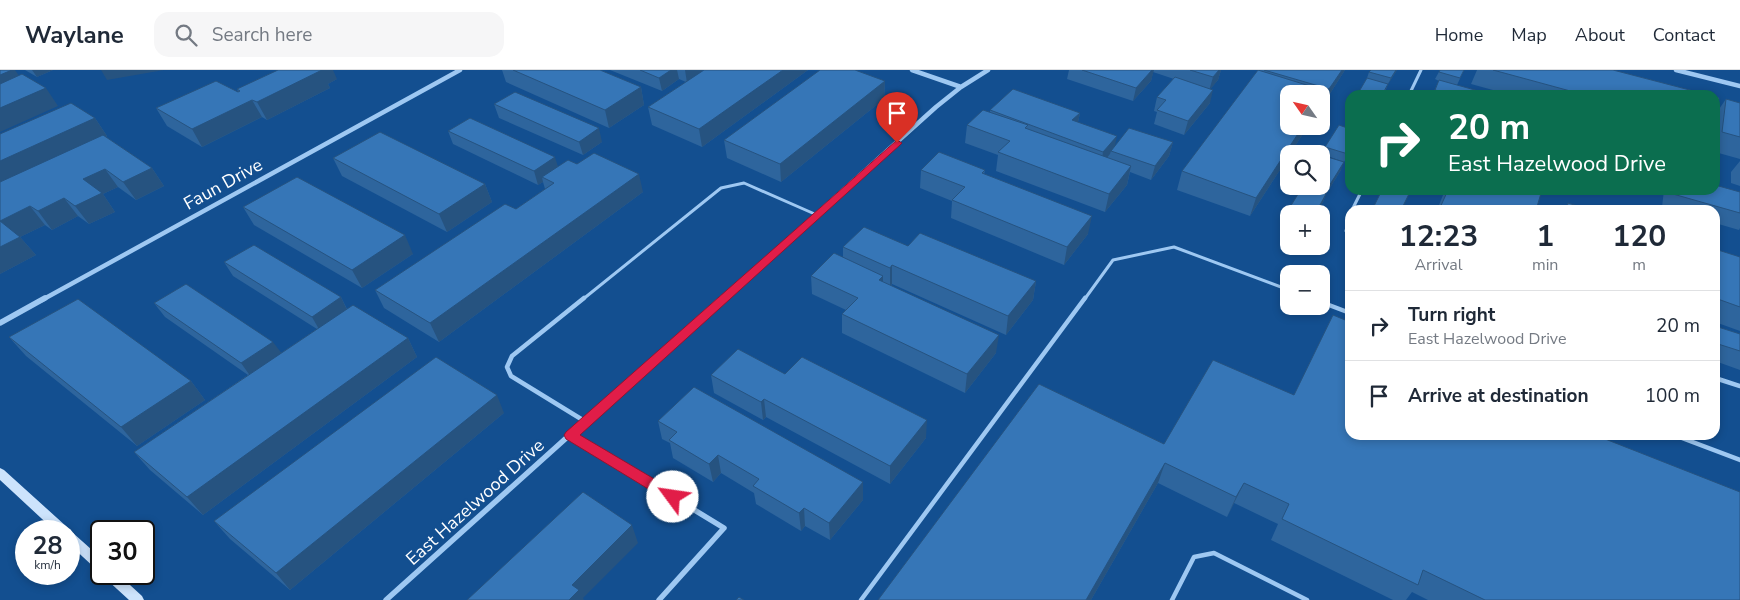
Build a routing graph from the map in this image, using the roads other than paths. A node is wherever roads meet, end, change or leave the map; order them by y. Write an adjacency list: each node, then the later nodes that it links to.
1 (460, 70): 13 (street, Faun Drive)
2 (912, 70): 7 (street)
3 (988, 70): 7 (street, East Hazelwood Drive)
4 (1421, 70): 8 (lane)
5 (1676, 70): 6 (street)
6 (1740, 86)
7 (961, 87): 9 (street, East Hazelwood Drive)
8 (1411, 90)
9 (817, 215): 16 (street, East Hazelwood Drive); 16 (lane)
10 (1280, 287): 28 (lane)
11 (1330, 305): 12 (lane)
12 (1345, 311)
13 (0, 323)
14 (1720, 380): 15 (lane)
15 (1740, 386)
16 (586, 422): 17 (street, East Hazelwood Drive)
17 (571, 435): 26 (street, East Hazelwood Drive); 27 (street)
18 (1687, 440): 19 (lane)
19 (1740, 460)
20 (0, 473): 21 (main road)
21 (51, 520)
22 (80, 547): 23 (main road)
23 (90, 556)
24 (121, 585): 25 (main road)
25 (138, 600)
26 (386, 600)
27 (659, 600)
28 (862, 600)
29 (1172, 600): 30 (lane)
30 (1307, 600)

